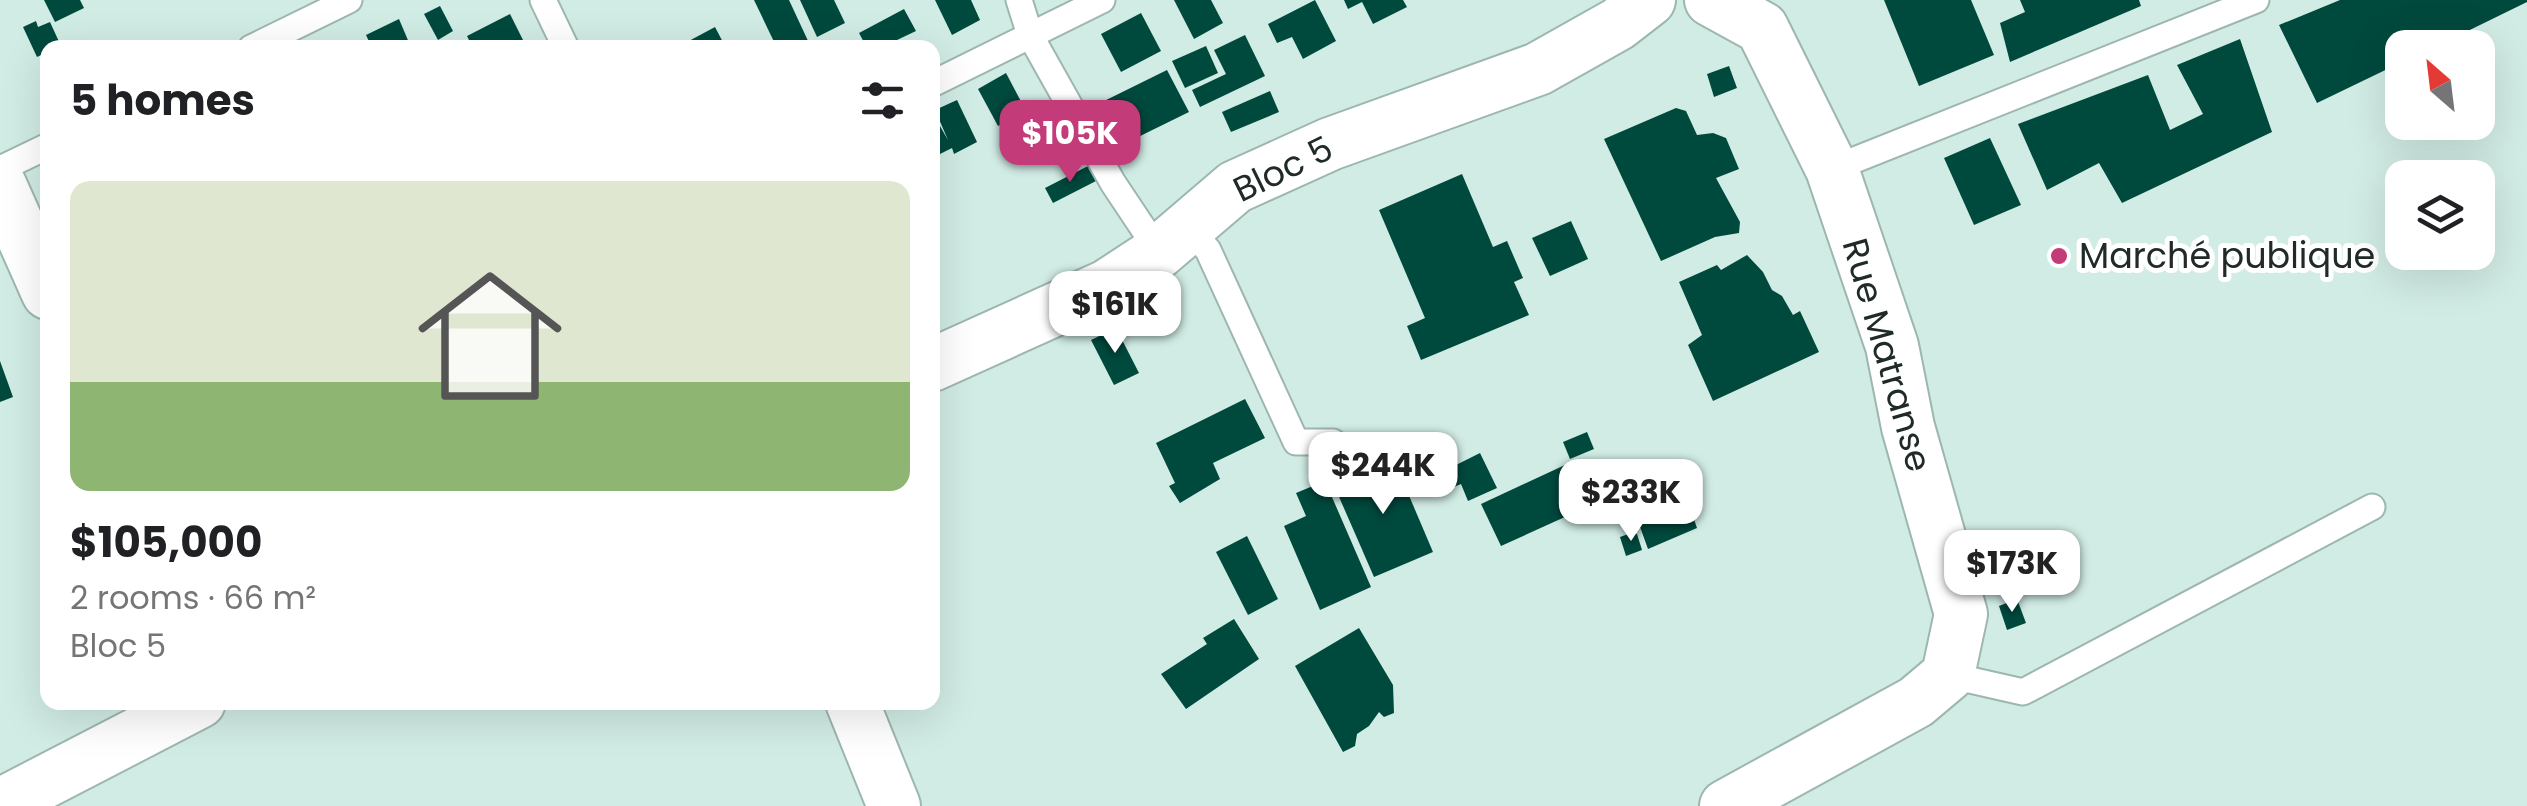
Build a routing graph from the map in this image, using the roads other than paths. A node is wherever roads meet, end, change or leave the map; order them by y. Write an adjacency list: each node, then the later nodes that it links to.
1 (350, 0): 9 (lane)
2 (543, 0): 10 (lane)
3 (1019, 0): 8 (lane)
4 (1102, 0): 8 (lane)
5 (1649, 0): 16 (street, Bloc 5)
6 (1711, 0): 14 (street, Rue Matranse)
7 (2256, 0): 14 (lane)
8 (1030, 35): 11 (lane); 16 (lane)
9 (268, 40)
10 (562, 40)
11 (940, 80)
12 (40, 150): 13 (lane)
13 (0, 169)
14 (1832, 169): 21 (street, Rue Matranse)
15 (0, 185): 17 (street)
16 (1174, 240): 18 (street, Bloc 5); 19 (lane)
17 (26, 271)
18 (940, 361)
19 (1333, 442)
20 (2372, 507): 21 (lane)
21 (1948, 675): 26 (street)
22 (184, 710): 24 (street)
23 (855, 710): 25 (street)
24 (0, 805)
25 (894, 806)
26 (1726, 806)

